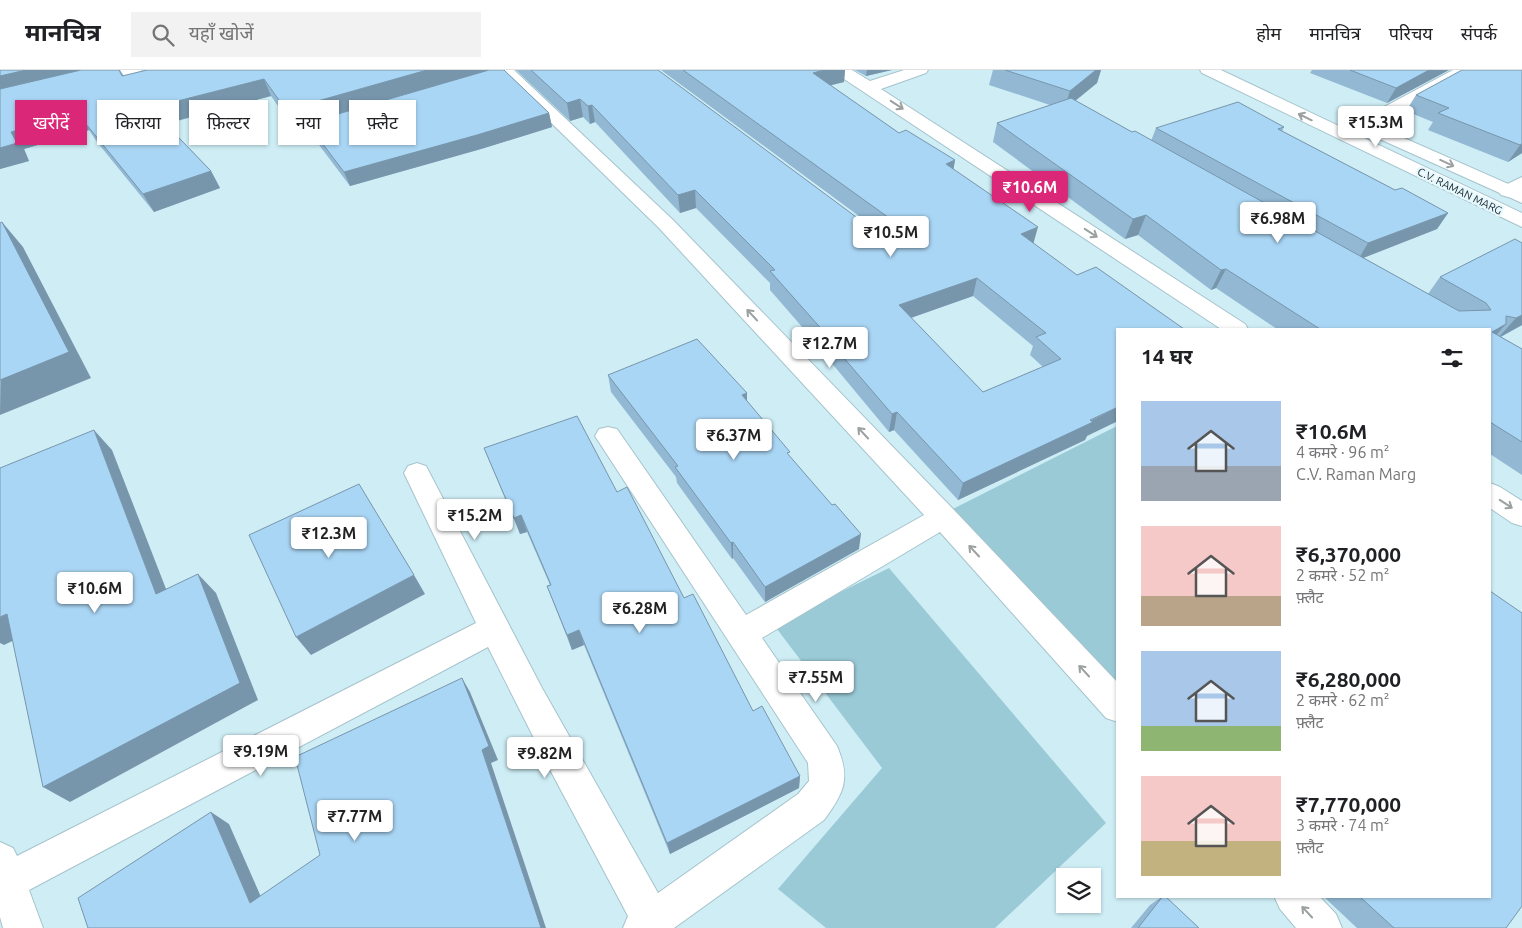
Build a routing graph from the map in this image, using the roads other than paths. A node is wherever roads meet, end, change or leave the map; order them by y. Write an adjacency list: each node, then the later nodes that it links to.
1 (134, 70): 8 (street)
2 (841, 70): 9 (street)
3 (920, 70): 9 (street)
4 (1208, 70): 14 (street, C.V. RAMAN MARG, one-way to 4)
5 (1244, 70): 10 (street)
6 (1465, 70): 12 (street)
7 (500, 73): 20 (street, one-way to 7)
8 (67, 86)
9 (869, 87): 15 (street, one-way to 15)
10 (1304, 98)
11 (1347, 117): 12 (street, C.V. RAMAN MARG)
12 (1364, 125): 13 (street, C.V. RAMAN MARG, one-way to 13)
13 (1517, 190)
14 (1522, 221)
15 (1235, 328)
16 (608, 436): 22 (street)
17 (417, 473): 21 (street)
18 (1491, 495): 19 (street, one-way to 19)
19 (1522, 515)
20 (943, 517): 22 (street); 23 (street, one-way to 20)
21 (493, 629): 24 (street); 26 (street)
22 (741, 634): 26 (street)
23 (1116, 704)
24 (3, 872): 27 (street)
25 (1295, 898): 28 (street, one-way to 25)
26 (647, 924)
27 (23, 928)
28 (1322, 928)

